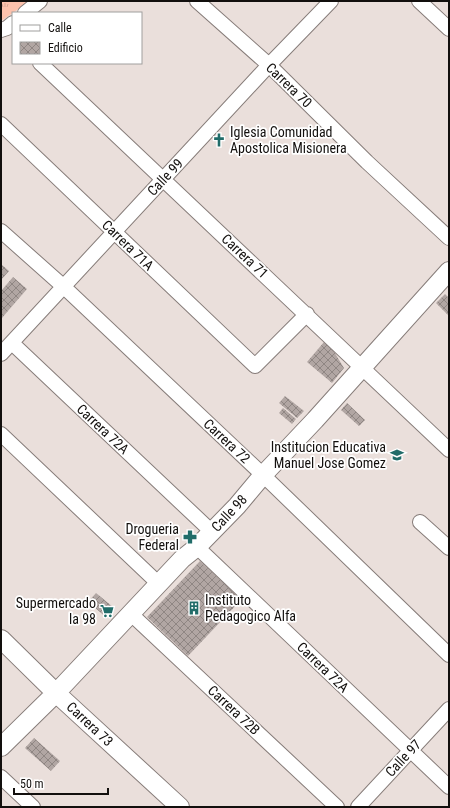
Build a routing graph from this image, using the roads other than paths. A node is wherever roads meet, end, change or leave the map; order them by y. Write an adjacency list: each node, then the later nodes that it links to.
1 (40, 1): 5 (street)
2 (197, 1): 8 (street, Carrera 70)
3 (331, 1): 8 (street, Calle 99)
4 (419, 1): 6 (street)
5 (26, 12)
6 (449, 29)
7 (41, 64): 10 (street, Carrera 71)
8 (269, 65): 10 (street, Calle 99); 13 (street, Carrera 70)
9 (1, 124): 12 (street, Carrera 71A)
10 (163, 179): 12 (street, Calle 99); 16 (street, Carrera 71)
11 (1, 231): 15 (street, Carrera 72)
12 (115, 232): 15 (street, Calle 99); 16 (street, Carrera 71A)
13 (449, 238)
14 (449, 272): 19 (street, Calle 98)
15 (64, 287): 17 (street, Calle 99); 22 (street, Carrera 72)
16 (307, 314): 19 (street, Carrera 71)
17 (12, 343): 18 (street, Calle 99); 24 (street, Carrera 72A)
18 (1, 354)
19 (362, 367): 21 (street, Carrera 71); 22 (street, Calle 98)
20 (1, 434): 27 (street)
21 (449, 450)
22 (263, 475): 24 (street, Calle 98); 30 (street, Carrera 72)
23 (420, 522): 26 (street)
24 (211, 531): 25 (street, Calle 98)
25 (197, 547): 27 (street, Calle 98); 34 (street, Carrera 72A)
26 (449, 548)
27 (159, 584): 28 (street, Calle 98)
28 (131, 614): 31 (street, Calle 98); 39 (street, Carrera 72B)
29 (1, 639): 31 (street, Carrera 73)
30 (449, 654)
31 (56, 693): 33 (street, Calle 98); 38 (street, Carrera 73)
32 (449, 709): 34 (street, Calle 97)
33 (1, 747)
34 (411, 751): 36 (street, Carrera 72A); 40 (street, Calle 97)
35 (1, 777): 37 (street)
36 (449, 787)
37 (33, 807)
38 (180, 807)
39 (336, 807)
40 (358, 807)

